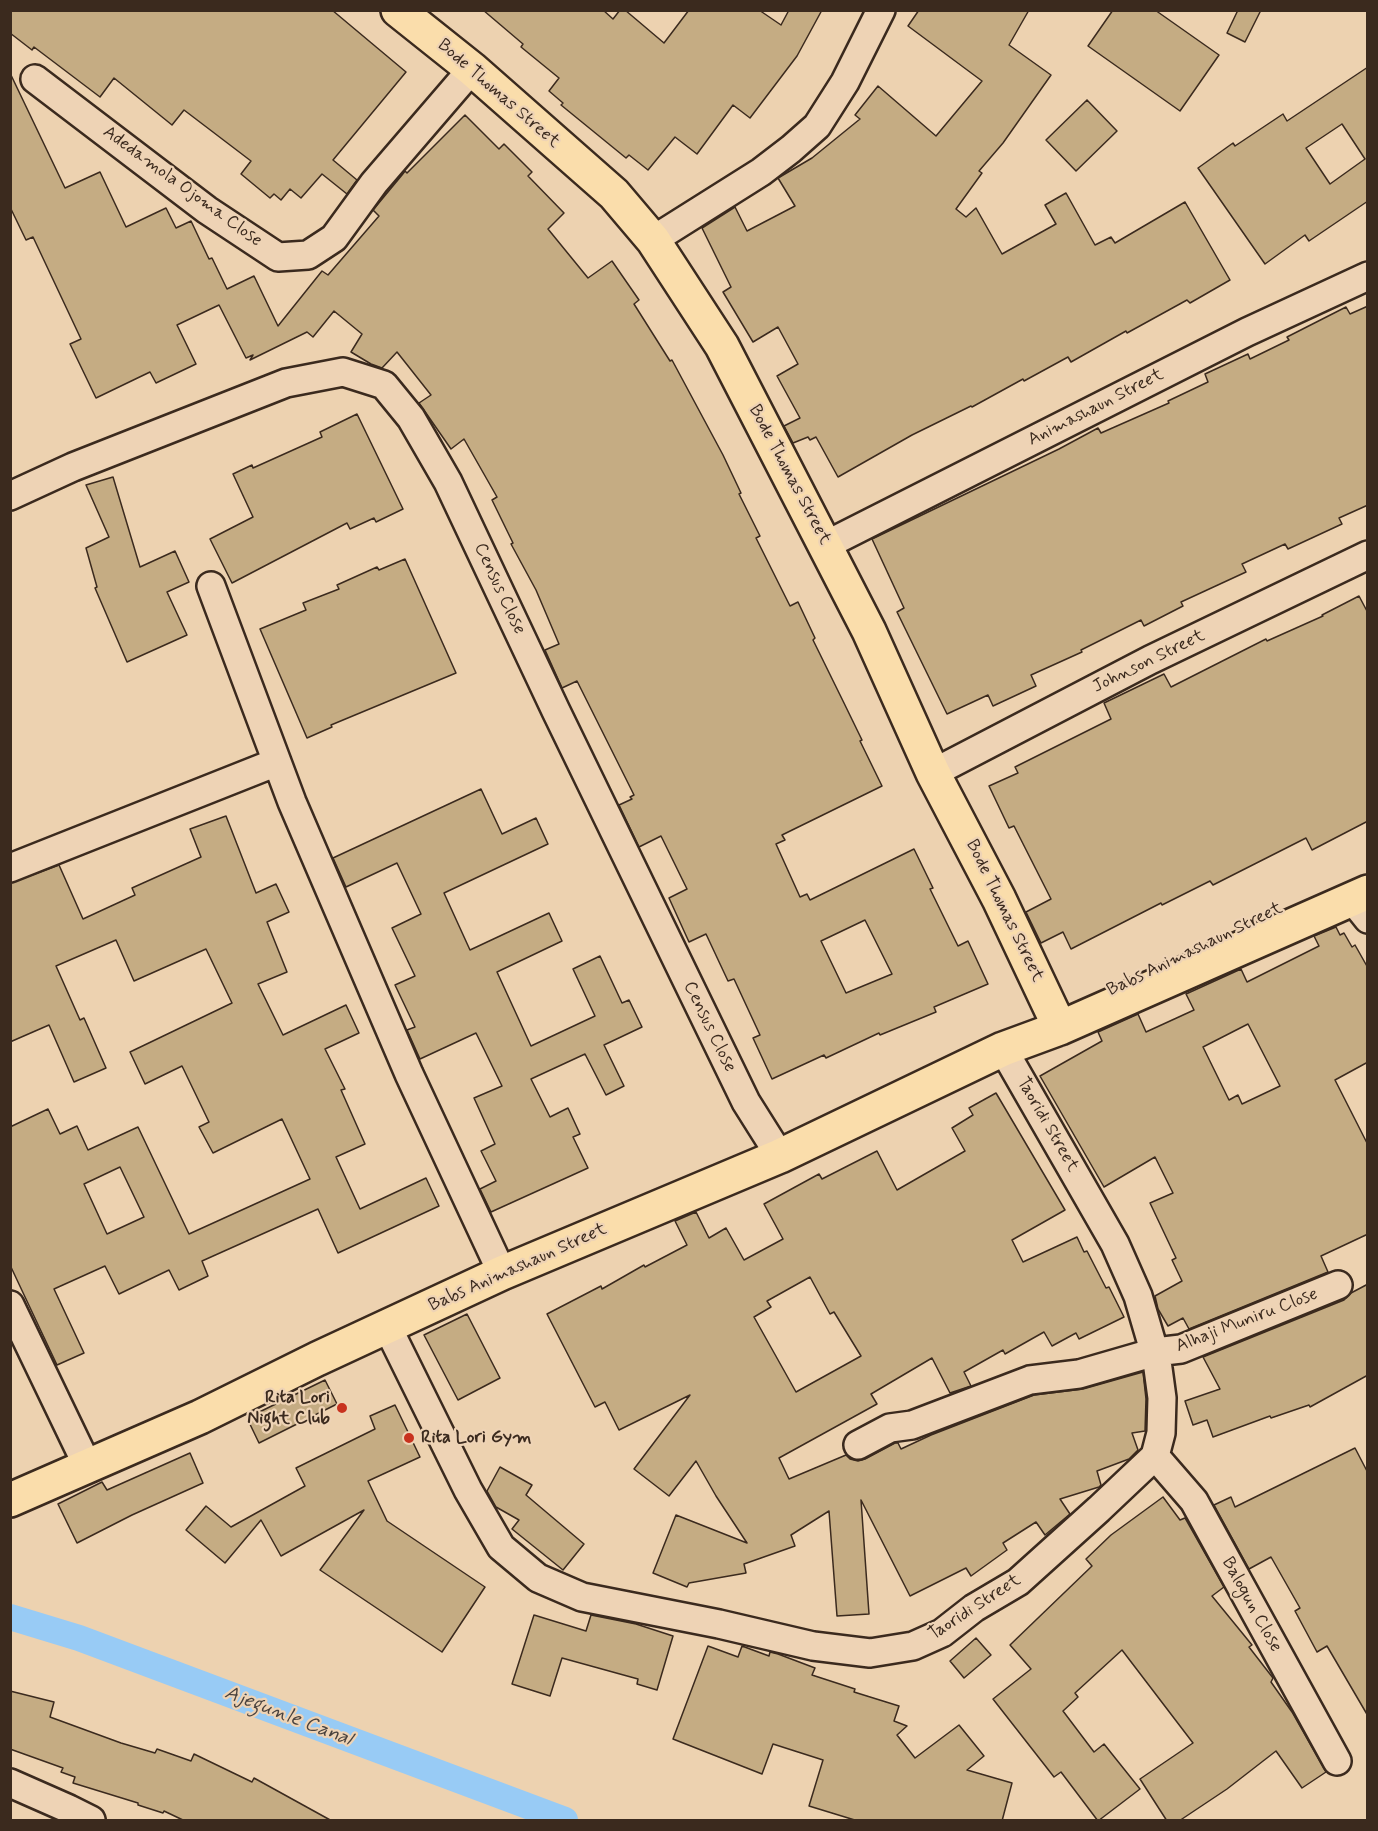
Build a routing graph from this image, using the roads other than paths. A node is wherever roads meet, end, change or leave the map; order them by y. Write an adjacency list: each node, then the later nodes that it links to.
1 (398, 10): 3 (main road, Bode Thomas Street)
2 (881, 10): 5 (street)
3 (472, 69): 4 (street, Adedamola Ojoma Close); 5 (main road, Bode Thomas Street)
4 (35, 80)
5 (652, 240): 8 (main road, Bode Thomas Street)
6 (1368, 276): 8 (street, Animashaun Street)
7 (10, 496): 18 (street, Census Close)
8 (826, 545): 12 (main road, Bode Thomas Street)
9 (1368, 555): 12 (street, Johnson Street)
10 (212, 586): 11 (street)
11 (277, 762): 13 (street); 19 (street)
12 (933, 773): 16 (main road, Bode Thomas Street)
13 (10, 868)
14 (1368, 868): 16 (main road, Babs Animashaun Street)
15 (1362, 903): 16 (main road, Babs Animashaun Street)
16 (1058, 1023): 17 (main road, Babs Animashaun Street)
17 (1016, 1045): 18 (main road, Babs Animashaun Street); 23 (street, Taoridi Street)
18 (780, 1156): 19 (main road, Babs Animashaun Street)
19 (502, 1273): 22 (main road, Babs Animashaun Street)
20 (1338, 1285): 23 (street, Alhaji Muniru Close)
21 (10, 1305): 26 (street)
22 (388, 1328): 25 (street, Taoridi Street); 26 (main road, Babs Animashaun Street)
23 (1155, 1352): 24 (street, Alhaji Muniru Close); 25 (street, Taoridi Street)
24 (858, 1445)
25 (1155, 1456): 28 (street, Balogun Close)
26 (88, 1467): 27 (main road, Babs Animashaun Street)
27 (10, 1500)
28 (1337, 1761)
29 (10, 1783): 30 (street)
30 (91, 1821)

